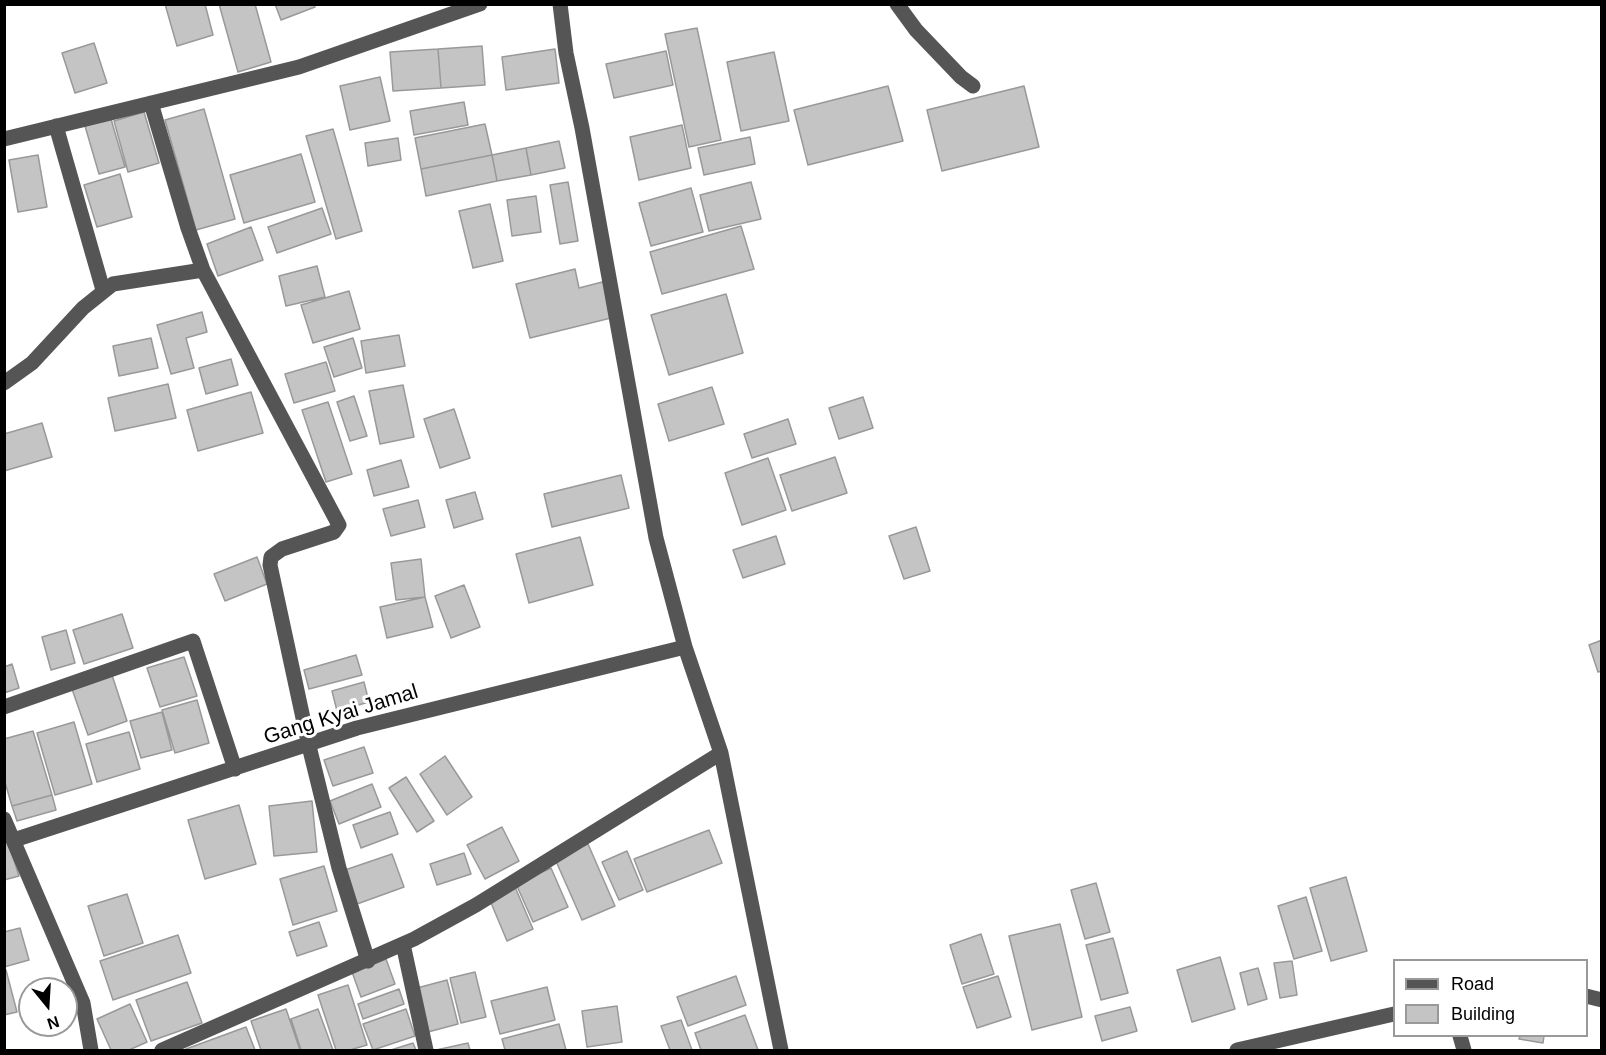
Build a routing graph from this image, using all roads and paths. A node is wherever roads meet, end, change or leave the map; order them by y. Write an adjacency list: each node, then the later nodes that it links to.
1 (480, 4): 5 (street)
2 (560, 4): 11 (street)
3 (897, 4): 4 (street)
4 (973, 87)
5 (150, 103): 6 (street); 8 (street)
6 (56, 126): 7 (street); 9 (street)
7 (4, 139)
8 (203, 270): 9 (street); 13 (street)
9 (103, 290): 10 (street)
10 (4, 383)
11 (685, 647): 13 (street, Gang Kyai Jamal); 14 (street)
12 (4, 707): 15 (street)
13 (309, 746): 15 (street, Gang Kyai Jamal); 19 (street)
14 (720, 753): 18 (street); 24 (street)
15 (235, 769): 17 (street, Gang Kyai Jamal)
16 (4, 819): 17 (street)
17 (14, 840): 21 (street)
18 (403, 944): 19 (street); 23 (street)
19 (368, 961): 22 (street)
20 (1393, 1014): 25 (street)
21 (91, 1050)
22 (162, 1050)
23 (426, 1050)
24 (781, 1050)
25 (1238, 1050)

